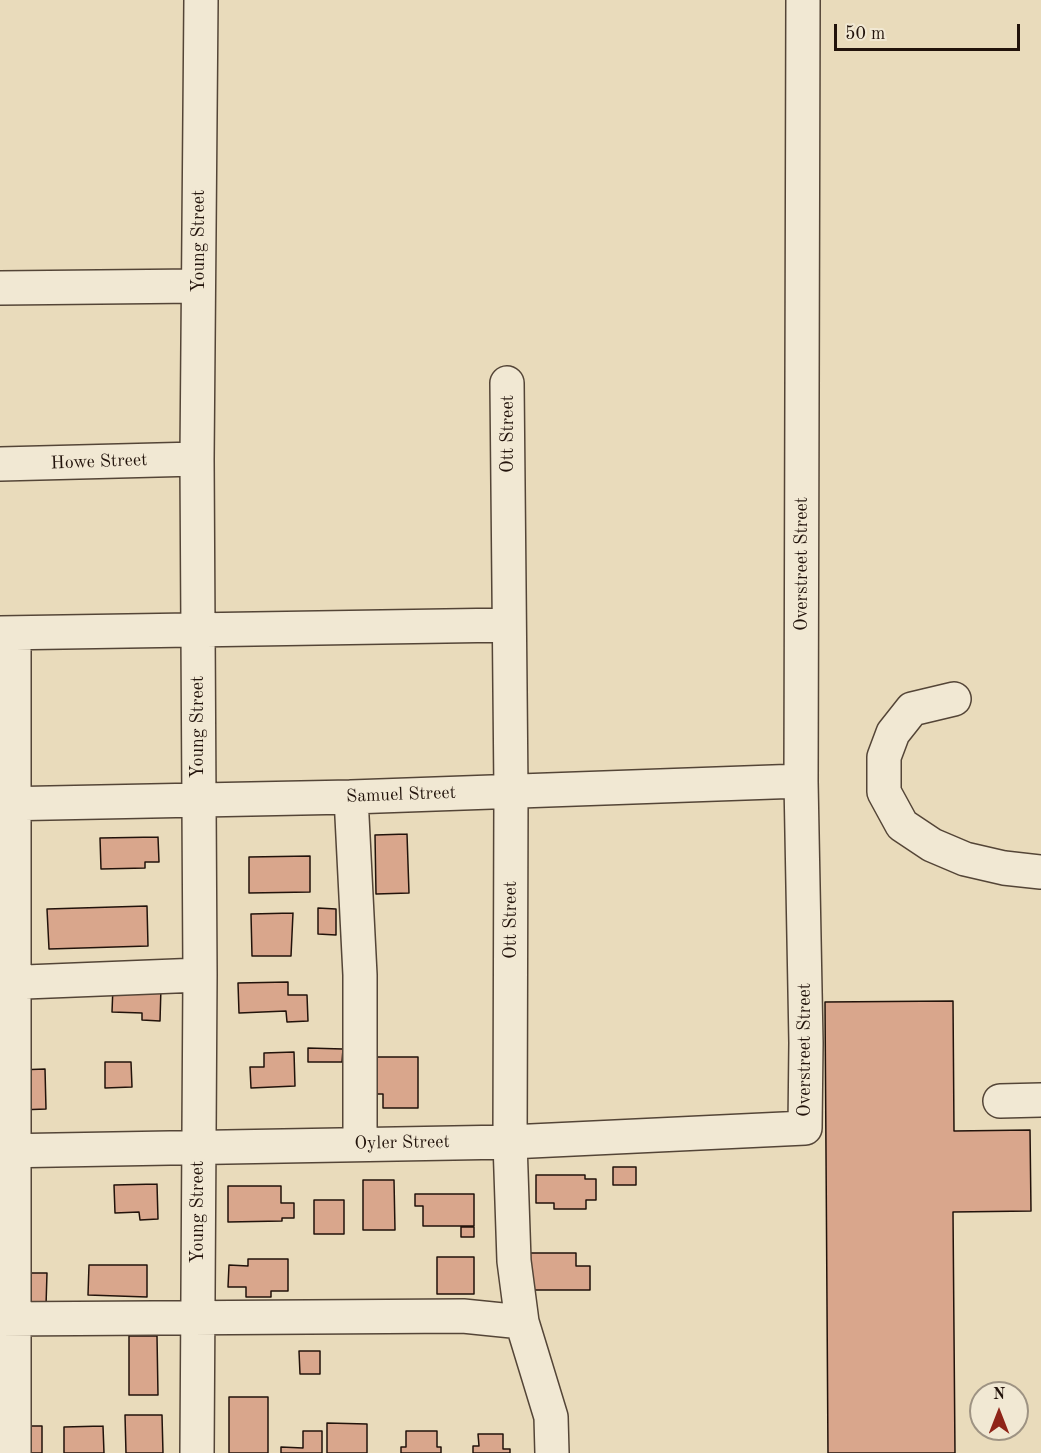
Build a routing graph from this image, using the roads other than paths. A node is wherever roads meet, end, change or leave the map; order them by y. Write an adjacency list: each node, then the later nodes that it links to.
1 (201, 0): 3 (street, Young Street)
2 (803, 0): 12 (street, Overstreet Street)
3 (198, 286): 4 (street); 6 (street, Young Street)
4 (0, 288)
5 (507, 382): 8 (street, Ott Street)
6 (197, 459): 7 (street, Howe Street); 9 (street, Young Street)
7 (0, 464)
8 (508, 625): 9 (street); 13 (street, Ott Street)
9 (197, 631): 10 (street); 15 (street, Young Street)
10 (7, 633): 16 (street)
11 (954, 699): 17 (street)
12 (801, 781): 13 (street, Samuel Street); 22 (street, Overstreet Street)
13 (511, 792): 14 (street, Samuel Street); 23 (street, Ott Street)
14 (351, 797): 15 (street, Samuel Street); 24 (street)
15 (198, 801): 16 (street, Samuel Street); 18 (street, Young Street)
16 (7, 804): 19 (street)
17 (1041, 872)
18 (200, 975): 19 (street); 25 (street, Young Street)
19 (7, 982): 26 (street)
20 (1041, 1100): 21 (street)
21 (1000, 1101)
22 (805, 1128): 23 (street, Oyler Street)
23 (510, 1142): 24 (street, Oyler Street); 29 (street, Ott Street)
24 (360, 1144): 25 (street, Oyler Street)
25 (198, 1147): 26 (street, Oyler Street); 27 (street, Young Street)
26 (7, 1151): 28 (street)
27 (199, 1316): 28 (street); 29 (street); 31 (street, Young Street)
28 (7, 1318): 30 (street)
29 (522, 1322): 32 (street, Ott Street)
30 (14, 1453)
31 (197, 1453)
32 (552, 1453)

